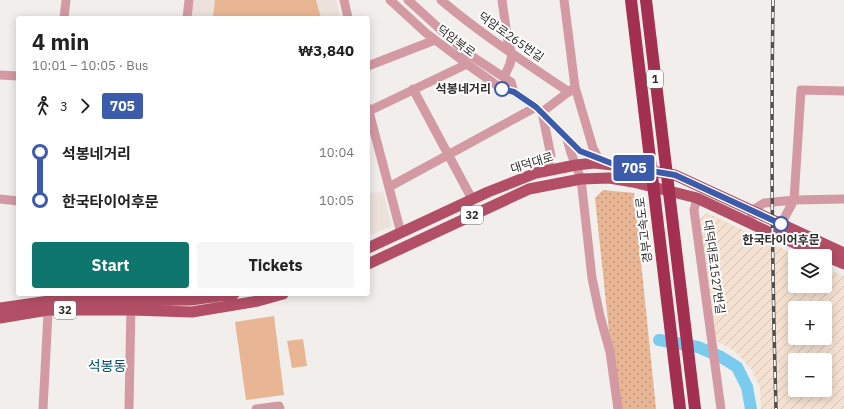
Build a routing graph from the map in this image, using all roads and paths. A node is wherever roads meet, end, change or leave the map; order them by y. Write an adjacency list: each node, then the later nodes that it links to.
1 (66, 0): 11 (street)
2 (189, 0): 12 (street)
3 (344, 0): 13 (street)
4 (390, 0): 14 (street, 덕암북로)
5 (441, 0): 15 (street, 덕암로265번길)
6 (502, 0): 15 (street)
7 (564, 0): 22 (street)
8 (631, 0): 61 (highway, 경부고속도로 / 1)
9 (646, 0): 62 (highway, 1)
10 (412, 1): 20 (street, 덕암북로)
11 (64, 16)
12 (187, 16)
13 (348, 16)
14 (435, 40): 16 (street, 덕암북로); 17 (street)
15 (512, 54): 20 (street); 22 (street, 덕암로265번길)
16 (467, 64): 21 (street); 24 (street, 덕암북로)
17 (370, 65)
18 (0, 75): 19 (street)
19 (16, 76)
20 (504, 77): 24 (street, 덕암북로)
21 (413, 89): 25 (street); 29 (street)
22 (572, 89): 26 (street); 30 (street)
23 (844, 91): 40 (street)
24 (514, 92): 26 (street, 덕암북로)
25 (370, 108)
26 (539, 109): 28 (street, 덕암북로); 29 (street); 33 (street)
27 (370, 116): 35 (street)
28 (567, 139): 30 (street); 31 (street, 덕암북로)
29 (449, 156): 35 (street); 39 (street)
30 (598, 158): 32 (street)
31 (576, 165): 32 (main road, 대덕대로 / 32); 33 (main road, 대덕대로 / 32); 34 (street, 덕암북로)
32 (616, 165): 42 (main road, 대덕대로 / 32)
33 (543, 171): 39 (main road, 대덕대로 / 32)
34 (581, 179): 36 (main road, 대덕대로 / 32); 48 (main road, 대덕대로 / 32); 60 (street, 덕암북로)
35 (389, 187): 45 (street)
36 (697, 198): 43 (main road, 대덕대로 / 32); 63 (street, 대덕대로1527번길)
37 (0, 199): 41 (street)
38 (844, 199): 40 (street)
39 (472, 200): 45 (main road, 대덕대로 / 32)
40 (794, 200): 42 (street); 44 (street)
41 (16, 201)
42 (754, 210): 43 (street); 44 (main road, 대덕대로 / 32)
43 (750, 222): 49 (main road, 대덕대로 / 32)
44 (781, 224): 47 (main road, 대덕대로 / 32)
45 (401, 233): 46 (main road, 대덕대로 / 32)
46 (370, 247)
47 (844, 253)
48 (370, 263)
49 (844, 264)
50 (210, 296): 53 (main road, 32)
51 (276, 296): 53 (main road, 32)
52 (49, 302): 53 (main road, 32); 54 (main road, 32); 55 (main road, 32); 56 (street)
53 (131, 305): 57 (street)
54 (0, 308)
55 (0, 318)
56 (43, 409)
57 (129, 409)
58 (256, 409): 59 (street)
59 (280, 409)
60 (618, 409)
61 (680, 409)
62 (695, 409)
63 (721, 409)

